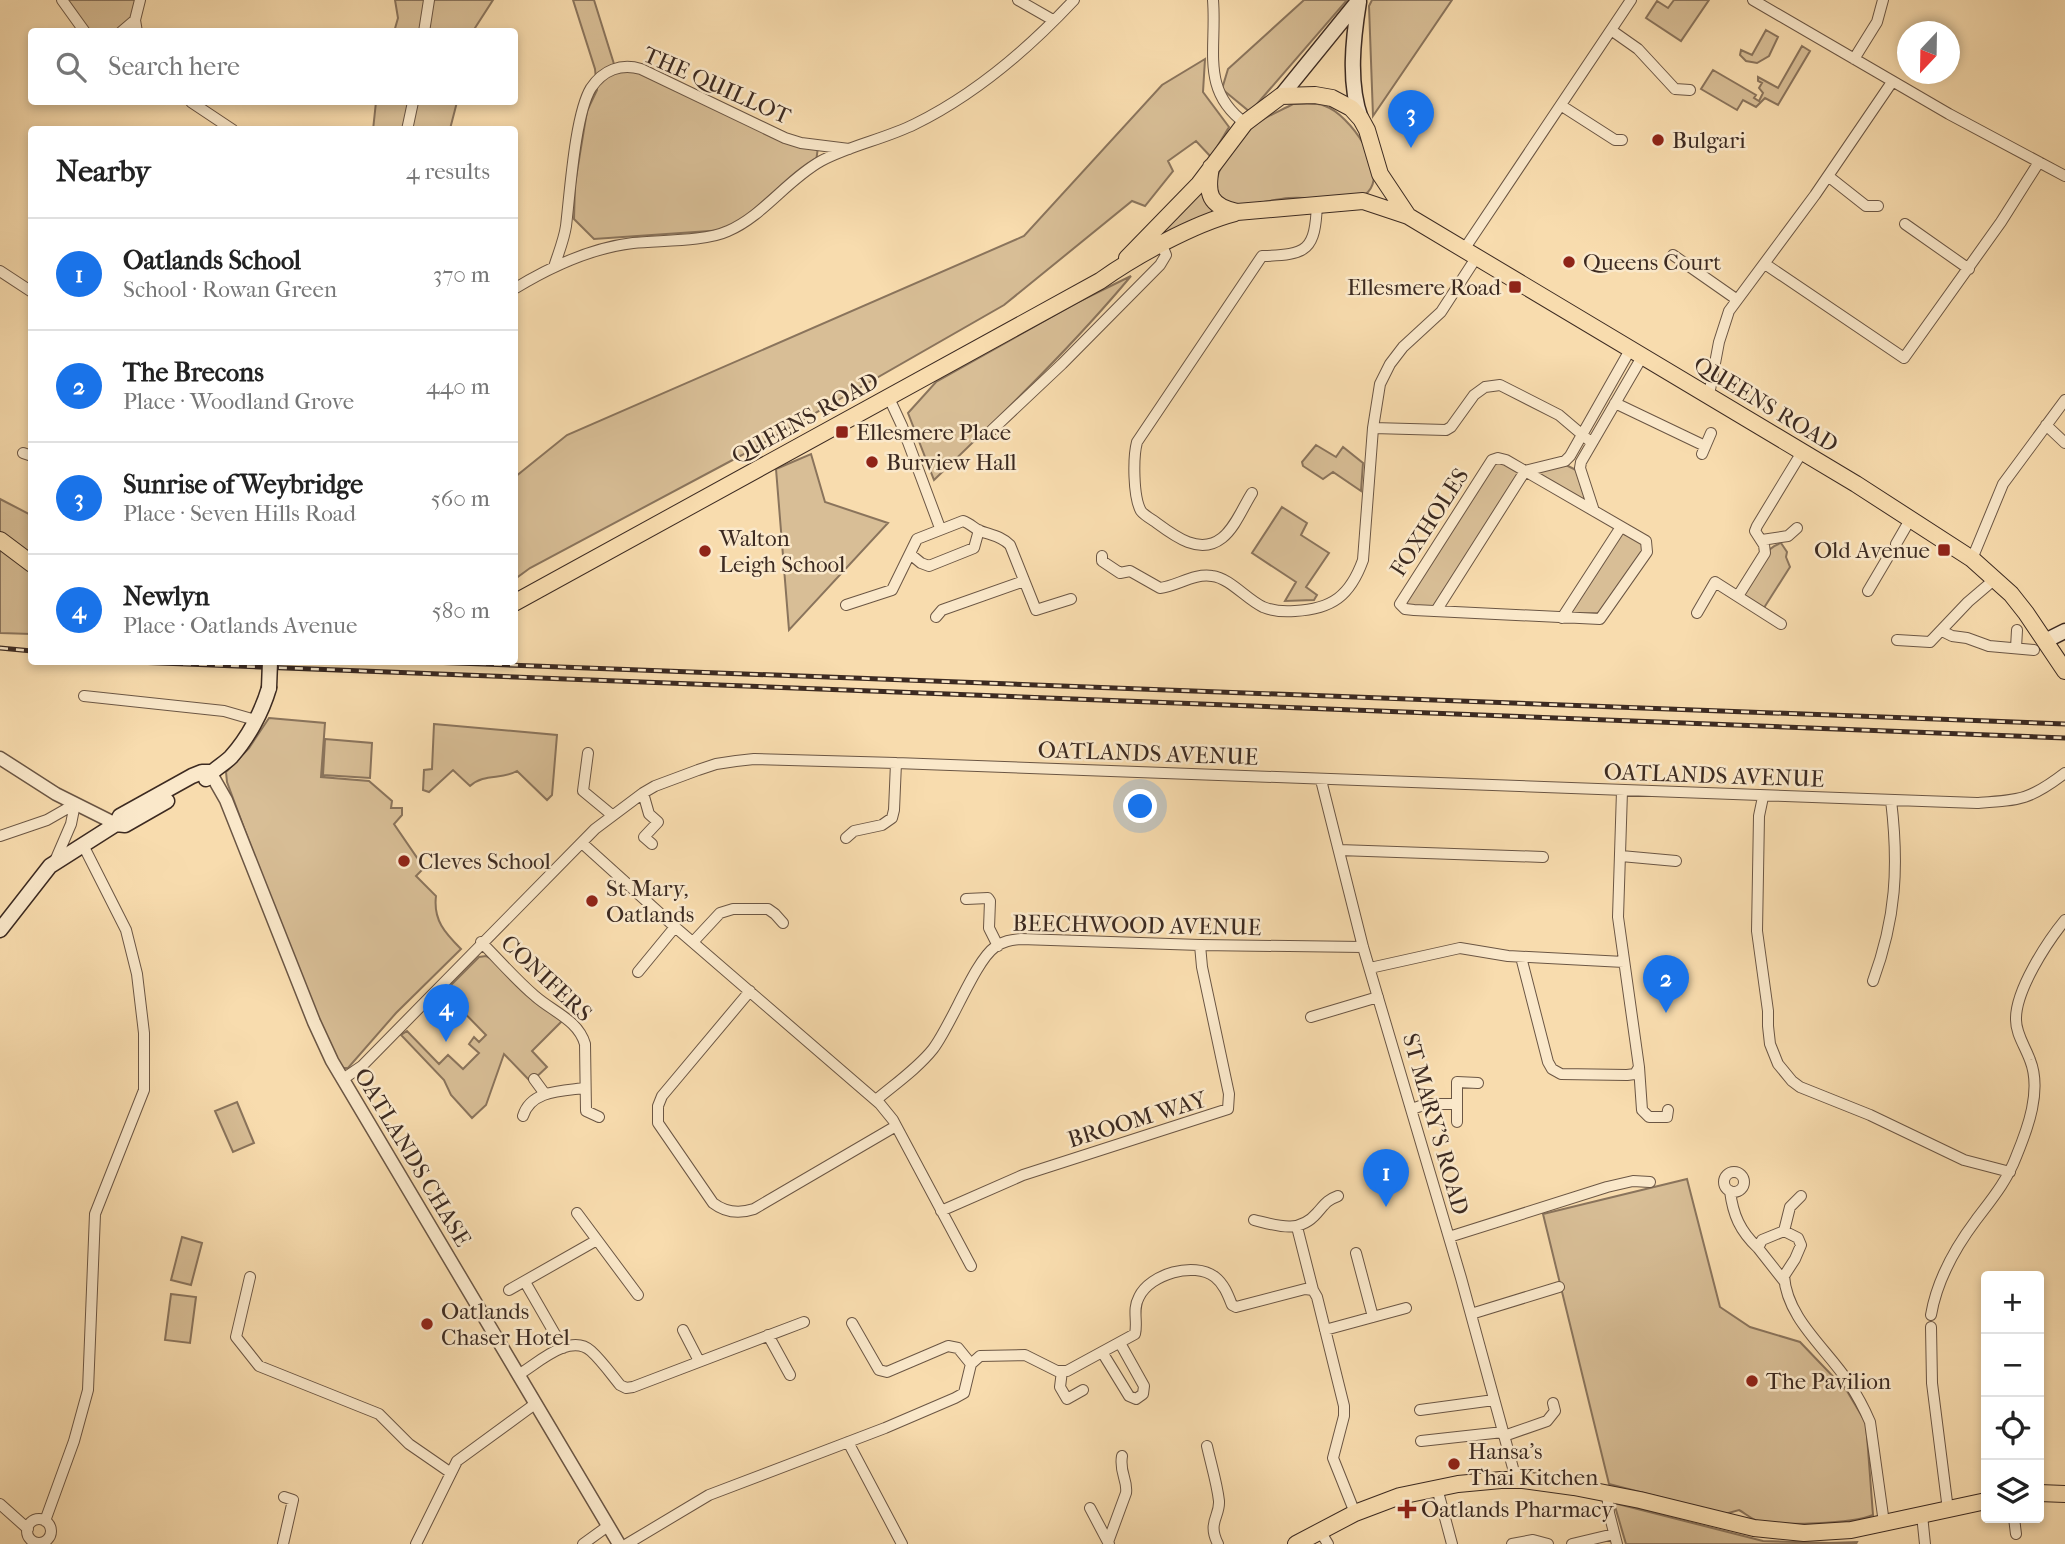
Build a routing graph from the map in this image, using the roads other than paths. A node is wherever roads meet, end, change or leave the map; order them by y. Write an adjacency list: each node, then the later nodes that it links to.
1 (62, 0): 13 (street)
2 (140, 0): 11 (street)
3 (429, 0): 16 (street)
4 (1017, 0): 12 (street)
5 (1074, 0): 12 (street)
6 (1213, 0): 26 (street)
7 (1359, 0): 21 (main road); 25 (main road)
8 (1631, 0): 17 (street)
9 (1753, 0): 18 (street)
10 (1883, 0): 18 (street)
11 (135, 20): 14 (street); 15 (street)
12 (1054, 20): 30 (street)
13 (82, 28)
14 (126, 28)
15 (136, 28)
16 (425, 28)
17 (1611, 30): 20 (street); 24 (street)
18 (1854, 59): 19 (street)
19 (1892, 82): 31 (street); 34 (street)
20 (1689, 90)
21 (1281, 96): 25 (main road); 26 (main road)
22 (196, 105): 27 (street)
23 (412, 105): 28 (street)
24 (1562, 106): 29 (street); 43 (street)
25 (1361, 118): 33 (main road)
26 (1245, 123): 32 (main road)
27 (227, 126)
28 (408, 126)
29 (1622, 140)
30 (849, 149): 46 (street); 46 (street, THE QUILLOT)
31 (2039, 162): 35 (street); 47 (street)
32 (1212, 167): 39 (main road); 42 (main road, QUEENS ROAD)
33 (1380, 174): 36 (main road); 40 (main road)
34 (1828, 176): 38 (street); 45 (street)
35 (2065, 176)
36 (1363, 201): 37 (main road); 40 (main road)
37 (1317, 204): 39 (main road); 66 (street)
38 (1878, 206)
39 (1237, 212): 42 (main road, QUEENS ROAD)
40 (1408, 216): 43 (main road, QUEENS ROAD)
41 (1905, 225): 47 (street)
42 (1158, 238): 54 (main road, QUEENS ROAD); 59 (street)
43 (1469, 254): 52 (main road, QUEENS ROAD); 58 (street)
44 (1673, 255): 51 (street)
45 (1765, 264): 47 (street); 51 (street)
46 (554, 267): 49 (street)
47 (1969, 269)
48 (0, 271): 50 (street)
49 (518, 287)
50 (28, 289)
51 (1736, 299): 53 (street)
52 (1636, 354): 53 (main road, QUEENS ROAD); 56 (street); 61 (street)
53 (1709, 396): 64 (main road, QUEENS ROAD)
54 (889, 398): 70 (street); 84 (main road, QUEENS ROAD)
55 (2065, 400): 57 (street)
56 (1615, 403): 60 (street); 62 (street)
57 (2046, 425): 63 (street); 77 (street)
58 (1373, 428): 61 (street); 76 (street)
59 (992, 430)
60 (1711, 433)
61 (1581, 436): 62 (street); 65 (street)
62 (1592, 443): 67 (street)
63 (2065, 443)
64 (1802, 452): 68 (main road, QUEENS ROAD); 74 (street)
65 (1525, 471): 67 (street, FOXHOLES); 86 (street); 86 (street, FOXHOLES)
66 (1252, 493)
67 (1594, 511): 69 (street, FOXHOLES)
68 (1911, 518): 77 (main road, QUEENS ROAD); 81 (street)
69 (1621, 527): 89 (street); 89 (street, FOXHOLES)
70 (940, 528): 72 (street); 75 (street)
71 (1797, 528): 74 (street)
72 (979, 530): 75 (street); 80 (street)
73 (0, 540): 78 (main road)
74 (1762, 540): 82 (street)
75 (909, 554): 85 (street)
76 (1101, 556)
77 (1972, 559): 79 (main road, QUEENS ROAD)
78 (28, 561)
79 (1995, 579): 92 (street); 95 (main road, QUEENS ROAD)
80 (1024, 582): 83 (street); 88 (street)
81 (1868, 591)
82 (1738, 596): 87 (street); 90 (street)
83 (1071, 599)
84 (518, 601)
85 (846, 605)
86 (1436, 611): 89 (street, FOXHOLES)
87 (1697, 613)
88 (936, 617)
89 (1562, 618)
90 (1781, 624)
91 (2017, 630): 96 (street)
92 (1942, 631): 94 (street); 96 (street)
93 (2065, 631): 95 (main road)
94 (1897, 640)
95 (2039, 645): 96 (street); 98 (main road, QUEENS ROAD)
96 (2016, 648)
97 (270, 665): 100 (main road, bridge)
98 (2065, 671)
99 (84, 696): 100 (street)
100 (255, 720): 104 (main road)
101 (588, 753): 112 (street)
102 (0, 758): 111 (street)
103 (896, 763): 106 (street, OATLANDS AVENUE); 108 (street, OATLANDS AVENUE); 115 (street)
104 (210, 772): 113 (main road); 143 (street, OATLANDS CHASE)
105 (2065, 773): 110 (street, OATLANDS AVENUE)
106 (1321, 780): 107 (street, OATLANDS AVENUE); 119 (street, ST MARY'S ROAD)
107 (1622, 791): 109 (street, OATLANDS AVENUE); 120 (street)
108 (643, 793): 112 (street, OATLANDS AVENUE); 117 (street)
109 (1763, 797): 110 (street, OATLANDS AVENUE); 156 (street)
110 (1891, 800): 138 (street)
111 (75, 804): 113 (street); 114 (street); 122 (street)
112 (612, 815): 116 (street, OATLANDS AVENUE)
113 (116, 824): 118 (main road)
114 (0, 836)
115 (846, 838)
116 (582, 843): 127 (street); 129 (street, OATLANDS AVENUE)
117 (652, 844)
118 (83, 845): 122 (main road); 219 (street)
119 (1339, 850): 121 (street); 133 (street, ST MARY'S ROAD)
120 (1621, 856): 123 (street); 135 (street)
121 (1543, 857)
122 (55, 861): 128 (main road)
123 (1676, 861)
124 (966, 899): 132 (street)
125 (2065, 920): 156 (street)
126 (783, 923): 130 (street)
127 (676, 928): 130 (street); 137 (street)
128 (0, 930)
129 (481, 942): 143 (street, OATLANDS AVENUE); 146 (street, CONIFERS)
130 (692, 942): 139 (street)
131 (1200, 945): 132 (street, BEECHWOOD AVENUE); 133 (street, BEECHWOOD AVENUE); 161 (street, BROOM WAY)
132 (998, 946): 148 (street, BEECHWOOD AVENUE)
133 (1363, 947): 136 (street, ST MARY'S ROAD)
134 (1521, 957): 135 (street); 136 (street); 142 (street)
135 (1624, 962): 142 (street)
136 (1370, 968): 140 (street, ST MARY'S ROAD)
137 (638, 972)
138 (1873, 981)
139 (750, 991): 148 (street); 155 (street)
140 (1378, 997): 141 (street); 150 (street, ST MARY'S ROAD)
141 (1311, 1017)
142 (1639, 1067): 151 (street)
143 (343, 1079): 194 (street, OATLANDS CHASE)
144 (534, 1079): 147 (street)
145 (1478, 1083): 149 (street)
146 (585, 1088): 147 (street); 153 (street, CONIFERS)
147 (545, 1094): 152 (street)
148 (877, 1100): 155 (street)
149 (1456, 1104): 150 (street); 154 (street)
150 (1412, 1109): 166 (street, ST MARY'S ROAD)
151 (1668, 1110)
152 (523, 1116)
153 (599, 1117)
154 (1457, 1122)
155 (896, 1126): 161 (street)
156 (2010, 1172): 180 (street)
157 (1650, 1182): 166 (street)
158 (1730, 1191): 168 (street)
159 (1338, 1196): 164 (street)
160 (1801, 1196): 165 (street)
161 (941, 1211): 170 (street)
162 (577, 1213): 167 (street)
163 (1254, 1220): 164 (street)
164 (1297, 1227): 176 (street)
165 (1784, 1231): 168 (street); 173 (street)
166 (1449, 1237): 179 (street, ST MARY'S ROAD)
167 (597, 1240): 172 (street); 177 (street)
168 (1758, 1248): 173 (street)
169 (1356, 1253): 181 (street)
170 (971, 1266)
171 (250, 1278): 206 (street)
172 (525, 1282): 175 (street); 189 (street)
173 (1784, 1282): 220 (street)
174 (1559, 1287): 179 (street)
175 (509, 1290)
176 (1313, 1290): 186 (street); 188 (street)
177 (638, 1295)
178 (1406, 1308): 181 (street)
179 (1471, 1314): 197 (street, ST MARY'S ROAD)
180 (1931, 1315)
181 (1373, 1317): 186 (street)
182 (804, 1322): 187 (street)
183 (852, 1323): 192 (street)
184 (1931, 1327): 216 (street)
185 (683, 1329): 191 (street)
186 (1325, 1330): 217 (street)
187 (768, 1335): 191 (street); 195 (street)
188 (1120, 1343): 190 (street); 190 (street)
189 (563, 1348): 191 (street); 194 (street)
190 (1102, 1352): 193 (street)
191 (699, 1361)
192 (971, 1364): 193 (street); 203 (street)
193 (1062, 1371): 196 (street)
194 (518, 1375): 199 (street, OATLANDS CHASE)
195 (790, 1376)
196 (1083, 1390)
197 (1494, 1400): 200 (street); 201 (street, ST MARY'S ROAD)
198 (1553, 1403): 201 (street)
199 (535, 1404): 206 (street); 222 (street, OATLANDS CHASE)
200 (1420, 1410)
201 (1503, 1434): 202 (street); 207 (street, ST MARY'S ROAD)
202 (1421, 1441)
203 (848, 1442): 233 (street); 234 (street)
204 (1207, 1446): 235 (street)
205 (1122, 1456): 228 (street)
206 (451, 1473): 230 (street)
207 (1516, 1479): 208 (main road); 209 (main road)
208 (1437, 1488): 217 (main road); 237 (street)
209 (1608, 1493): 220 (main road); 226 (street)
210 (2044, 1493): 211 (main road)
211 (2065, 1494)
212 (284, 1497): 229 (street)
213 (1981, 1503): 216 (main road)
214 (0, 1504): 223 (street)
215 (1090, 1508): 228 (street)
216 (1948, 1510): 218 (main road)
217 (1355, 1513): 225 (main road)
218 (1922, 1514): 220 (main road); 241 (street)
219 (46, 1521): 223 (street); 227 (street)
220 (1884, 1523)
221 (2015, 1523): 224 (street)
222 (608, 1526): 231 (street); 232 (street, OATLANDS CHASE)
223 (28, 1529): 227 (street)
224 (2016, 1534)
225 (1324, 1537): 236 (main road)
226 (1615, 1539): 240 (street)
227 (43, 1543)
228 (1109, 1543)
229 (283, 1544)
230 (416, 1544)
231 (583, 1544)
232 (619, 1544)
233 (627, 1544)
234 (902, 1544)
235 (1218, 1544)
236 (1296, 1544)
237 (1452, 1544)
238 (1512, 1544): 239 (street)
239 (1548, 1544)
240 (1572, 1544)
241 (1925, 1544)

